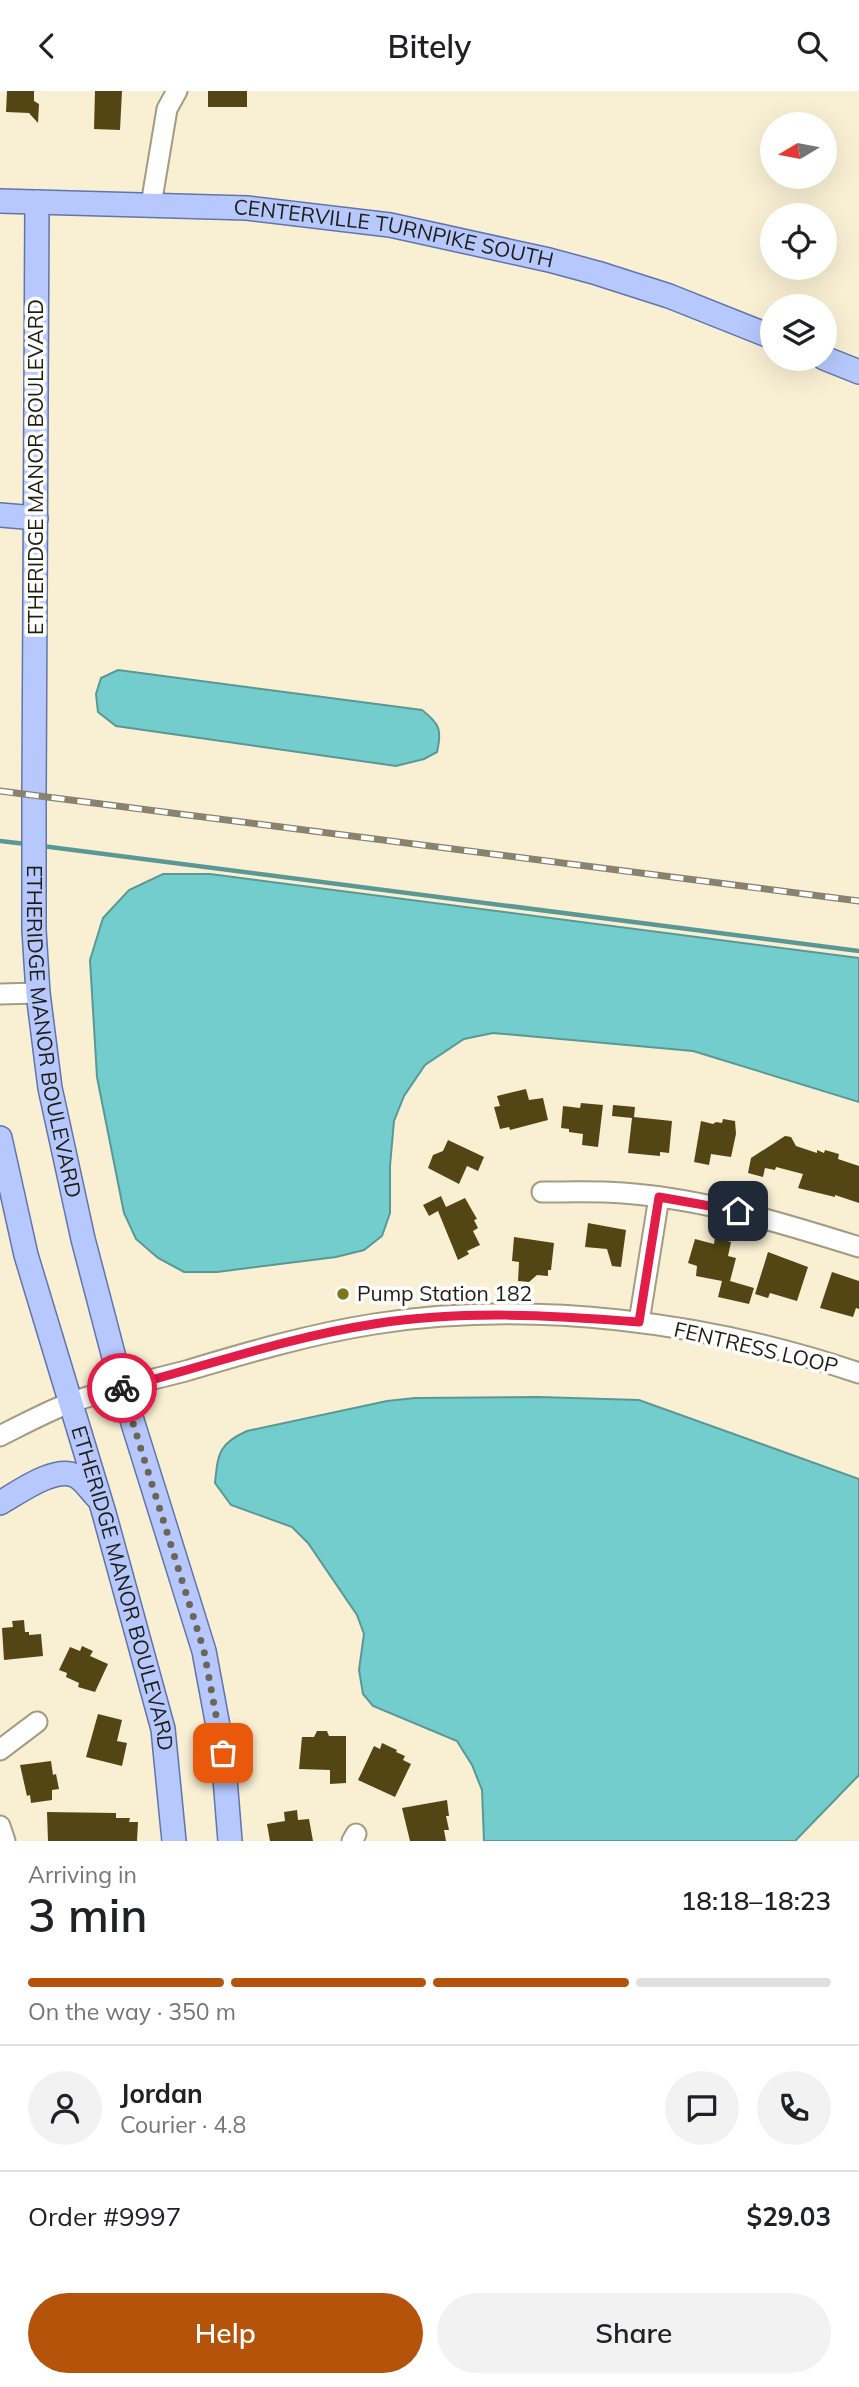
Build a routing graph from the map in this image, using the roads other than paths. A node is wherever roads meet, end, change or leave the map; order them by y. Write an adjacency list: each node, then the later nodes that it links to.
1 (177, 91): 4 (street)
2 (0, 201): 3 (main road, CENTERVILLE TURNPIKE SOUTH)
3 (37, 202): 4 (main road, CENTERVILLE TURNPIKE SOUTH); 9 (main road, ETHERIDGE MANOR BOULEVARD)
4 (151, 205): 5 (main road, CENTERVILLE TURNPIKE SOUTH)
5 (760, 332)
6 (837, 363): 7 (main road)
7 (859, 372)
8 (0, 515): 9 (main road)
9 (36, 518): 10 (main road, ETHERIDGE MANOR BOULEVARD)
10 (38, 993): 11 (street); 18 (main road, ETHERIDGE MANOR BOULEVARD)
11 (0, 994)
12 (0, 1138): 19 (main road, ETHERIDGE MANOR BOULEVARD)
13 (542, 1192): 14 (street)
14 (659, 1197): 15 (street); 16 (street)
15 (859, 1247)
16 (639, 1322): 17 (street, FENTRESS LOOP); 18 (street, FENTRESS LOOP)
17 (859, 1373)
18 (122, 1388): 19 (street, FENTRESS LOOP); 28 (main road, ETHERIDGE MANOR BOULEVARD)
19 (69, 1403): 20 (street, FENTRESS LOOP); 21 (main road, ETHERIDGE MANOR BOULEVARD)
20 (0, 1436)
21 (100, 1501): 22 (main road); 27 (main road, ETHERIDGE MANOR BOULEVARD)
22 (0, 1503)
23 (37, 1722): 24 (street)
24 (0, 1750)
25 (0, 1826): 26 (street)
26 (5, 1841)
27 (174, 1841)
28 (230, 1841)

